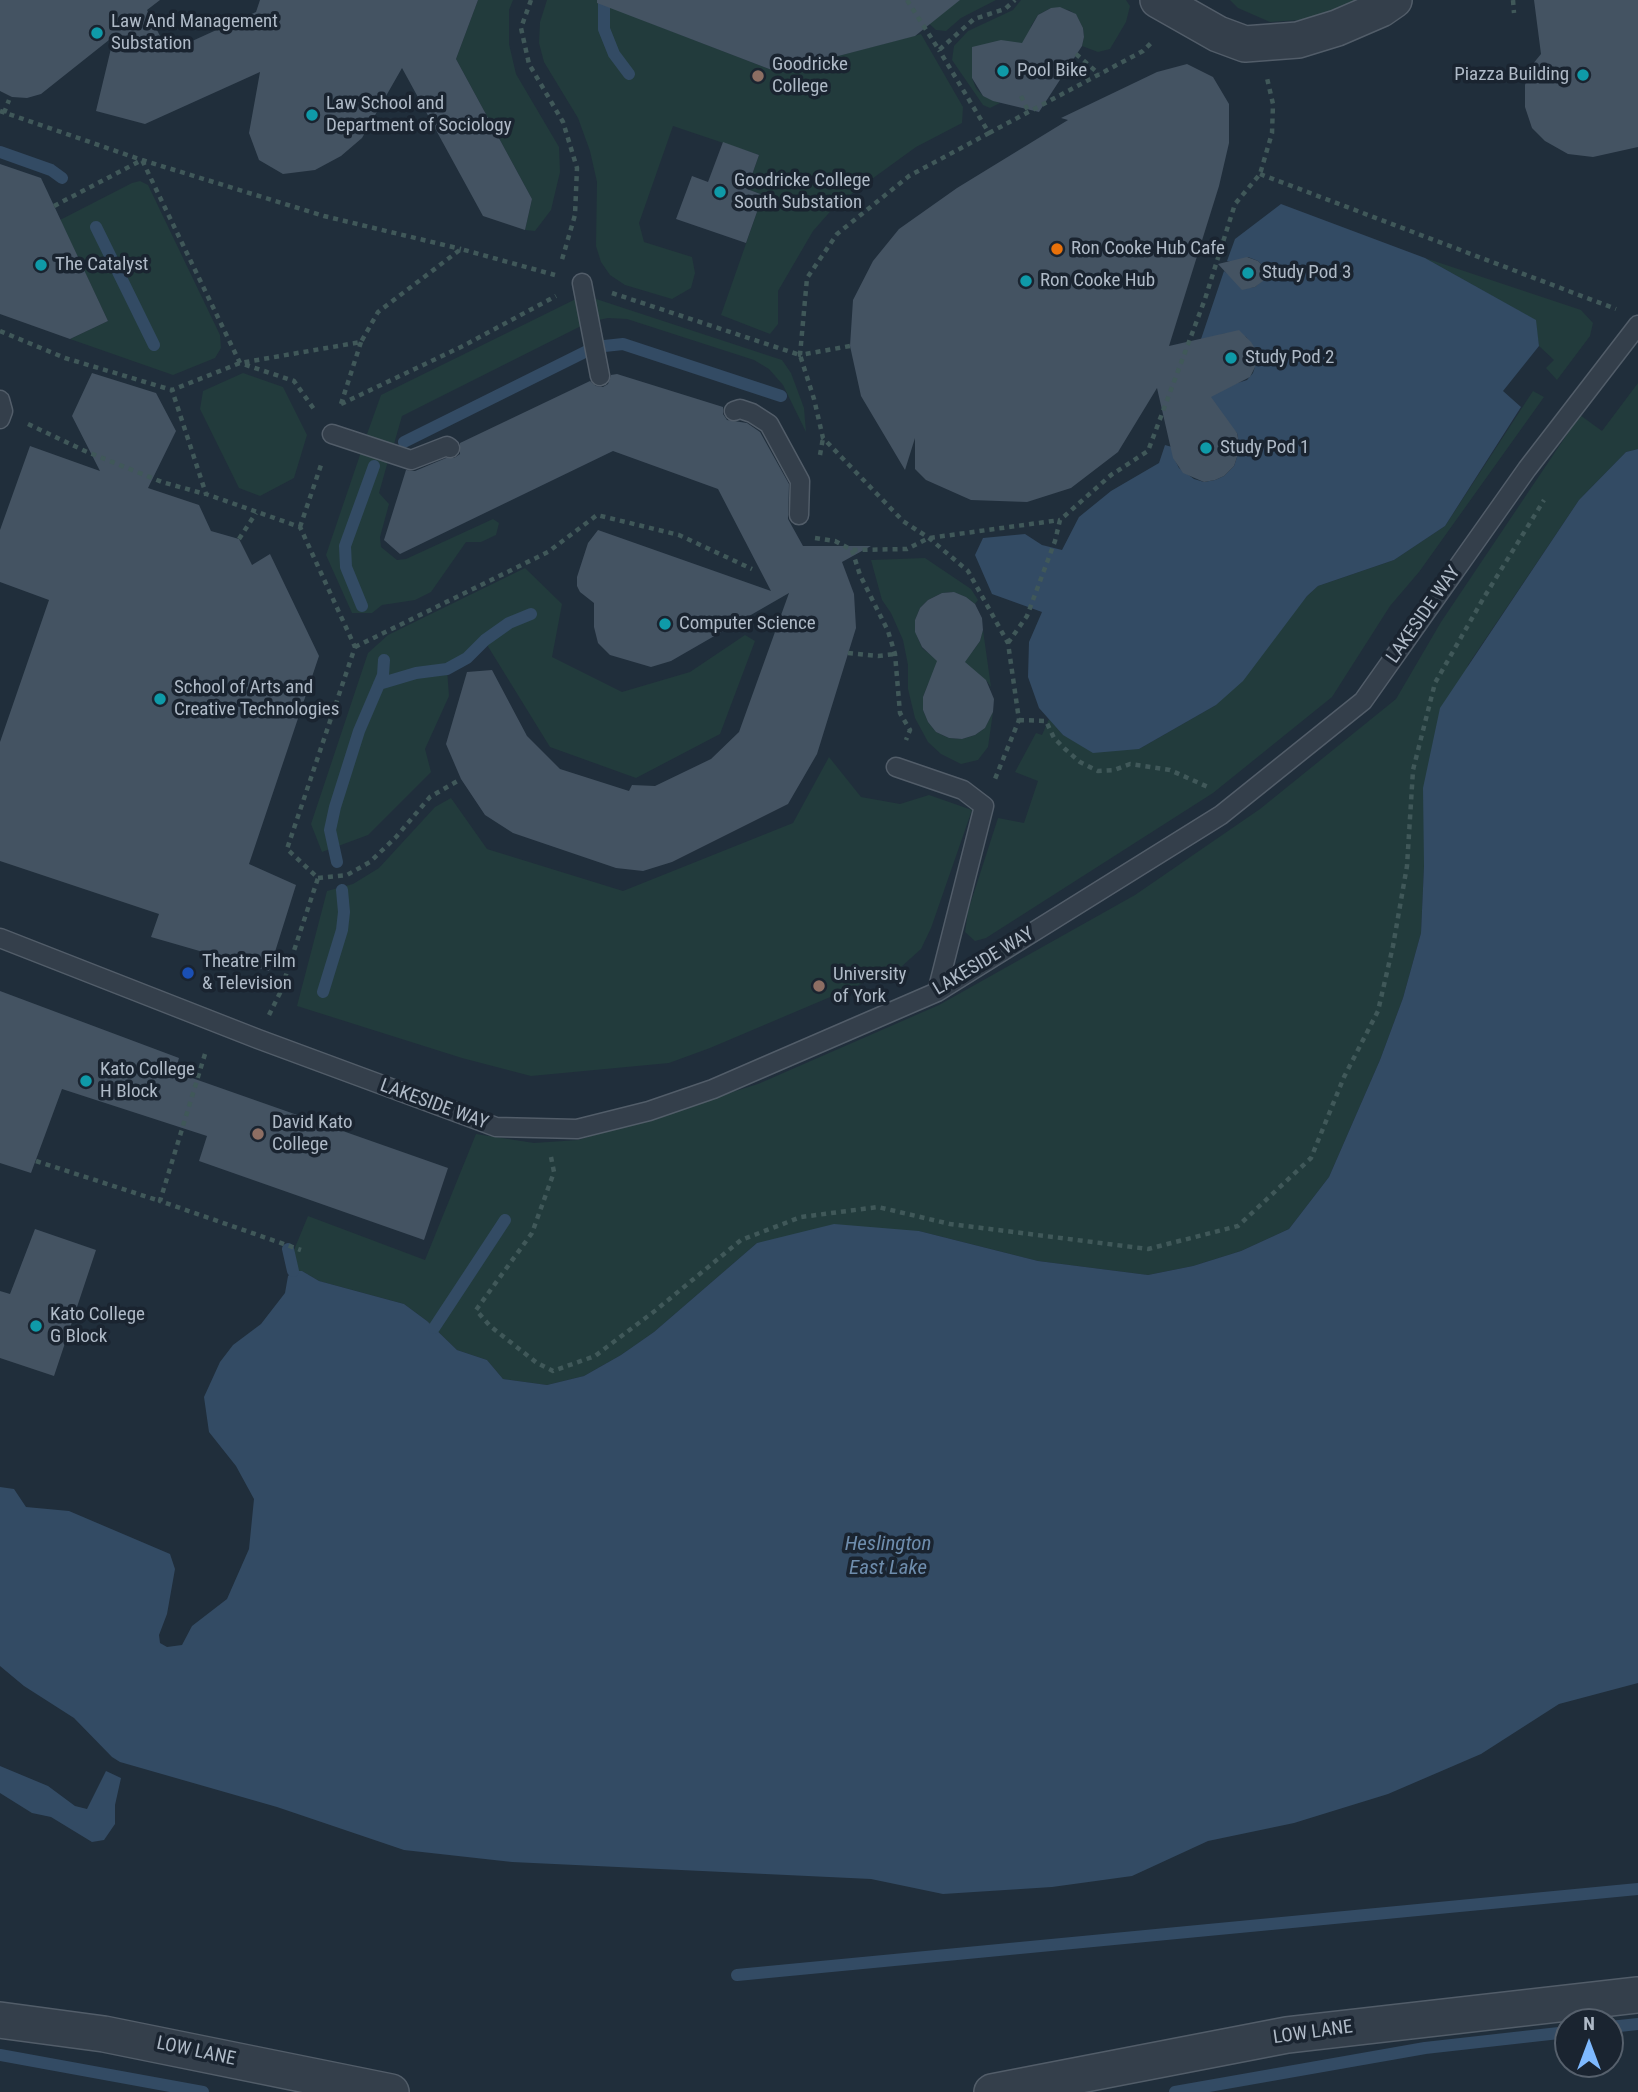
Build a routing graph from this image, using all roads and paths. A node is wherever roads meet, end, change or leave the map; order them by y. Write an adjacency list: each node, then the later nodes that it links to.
1 (907, 0): 8 (path)
2 (1014, 0): 8 (path)
3 (1394, 0): 7 (street)
4 (1513, 0): 6 (path)
5 (1169, 7): 7 (street); 10 (path)
6 (1514, 13)
7 (1231, 39): 17 (path)
8 (939, 50): 15 (path)
9 (1076, 54): 10 (path)
10 (1099, 74): 14 (path)
11 (1021, 96): 14 (path)
12 (9, 100): 13 (path)
13 (2, 112): 16 (path)
14 (1030, 113): 15 (path)
15 (989, 133): 24 (path)
16 (142, 160): 18 (path); 19 (path); 25 (path)
17 (1260, 174): 22 (path); 37 (path)
18 (54, 206)
19 (461, 249): 20 (path); 25 (path)
20 (556, 275)
21 (582, 282): 26 (lane); 28 (path)
22 (1632, 319): 49 (lane, LAKESIDE WAY)
23 (0, 331): 27 (path)
24 (850, 346)
25 (240, 363): 27 (path); 31 (path)
26 (600, 376)
27 (172, 390): 33 (path)
28 (341, 404)
29 (1, 410): 33 (path)
30 (734, 411): 36 (lane)
31 (332, 435): 32 (lane)
32 (450, 448)
33 (206, 494): 35 (path)
34 (1546, 497): 55 (path)
35 (256, 513): 38 (path); 43 (path)
36 (799, 515)
37 (1060, 520): 40 (path); 42 (path)
38 (239, 539)
39 (818, 539): 40 (path)
40 (852, 550): 45 (path)
41 (752, 569): 43 (path)
42 (1008, 643)
43 (355, 647): 50 (path)
44 (848, 653): 45 (path)
45 (895, 654): 47 (path)
46 (1019, 720): 49 (path)
47 (896, 767): 52 (lane)
48 (461, 779): 50 (path)
49 (1239, 800): 52 (lane, LAKESIDE WAY)
50 (318, 878): 53 (path)
51 (0, 938): 53 (lane, LAKESIDE WAY)
52 (937, 992): 55 (lane, LAKESIDE WAY)
53 (258, 1039): 55 (lane, LAKESIDE WAY)
54 (205, 1054): 57 (path)
55 (539, 1130)
56 (36, 1161): 57 (path)
57 (160, 1201): 58 (path)
58 (301, 1250)
59 (1638, 1995): 62 (street, LOW LANE)
60 (0, 2020): 61 (street, LOW LANE)
61 (391, 2092)
62 (992, 2092)

